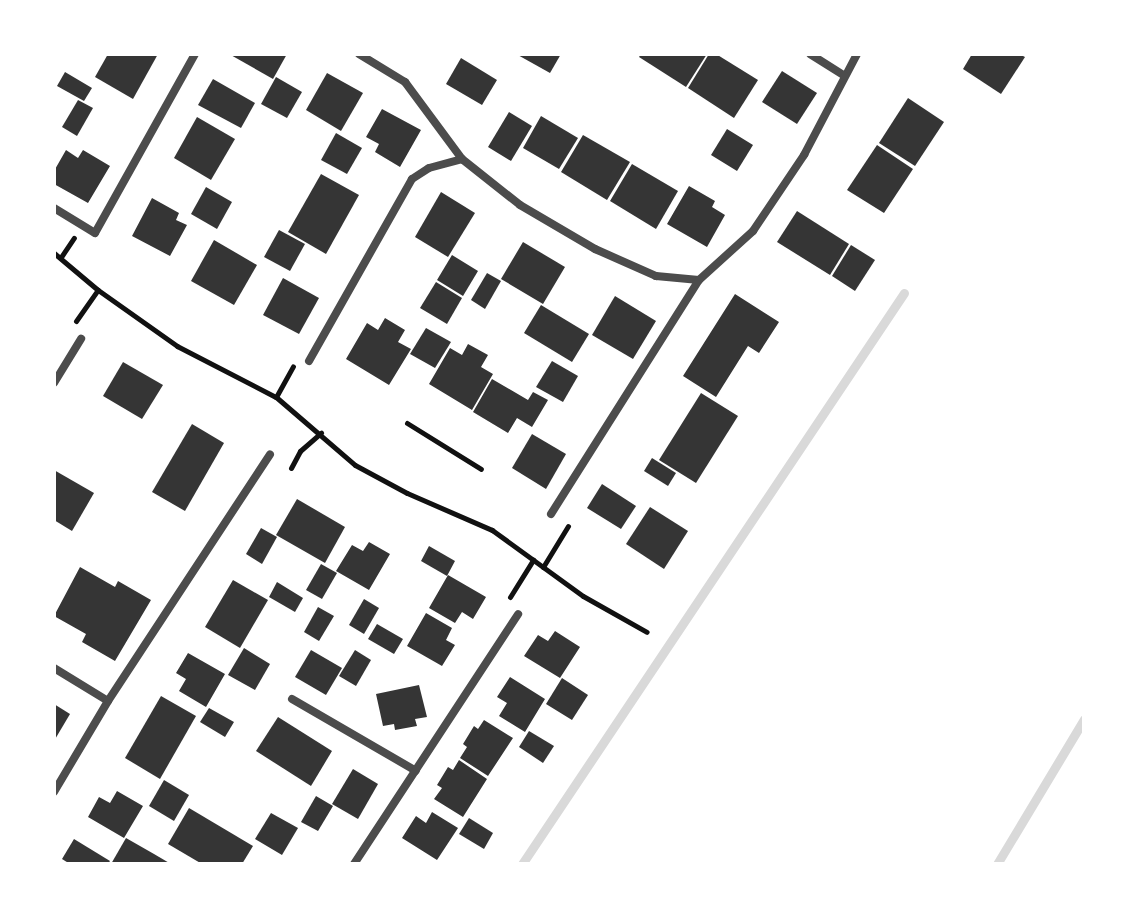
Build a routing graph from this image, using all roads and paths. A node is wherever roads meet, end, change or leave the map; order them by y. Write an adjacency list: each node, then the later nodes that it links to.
1 (195, 54): 7 (street)
2 (359, 54): 6 (street)
3 (810, 54): 5 (street)
4 (857, 54): 5 (street)
5 (845, 76): 9 (street)
6 (462, 159): 9 (street); 14 (street)
7 (54, 208)
8 (54, 253): 10 (path)
9 (699, 280): 22 (street)
10 (98, 290): 11 (path); 16 (path)
11 (69, 331)
12 (81, 339): 15 (street)
13 (299, 355): 16 (path)
14 (309, 361)
15 (54, 383)
16 (276, 397): 18 (path)
17 (407, 423): 21 (path)
18 (321, 433): 20 (path); 24 (path)
19 (270, 454): 30 (street)
20 (291, 468)
21 (481, 469)
22 (551, 514)
23 (568, 525): 25 (path)
24 (533, 560): 25 (path); 26 (path)
25 (543, 567): 27 (path)
26 (518, 614): 31 (street)
27 (647, 632)
28 (54, 668): 30 (street)
29 (292, 699): 31 (street)
30 (108, 701): 32 (street)
31 (416, 771): 33 (street)
32 (54, 792)
33 (354, 864)

